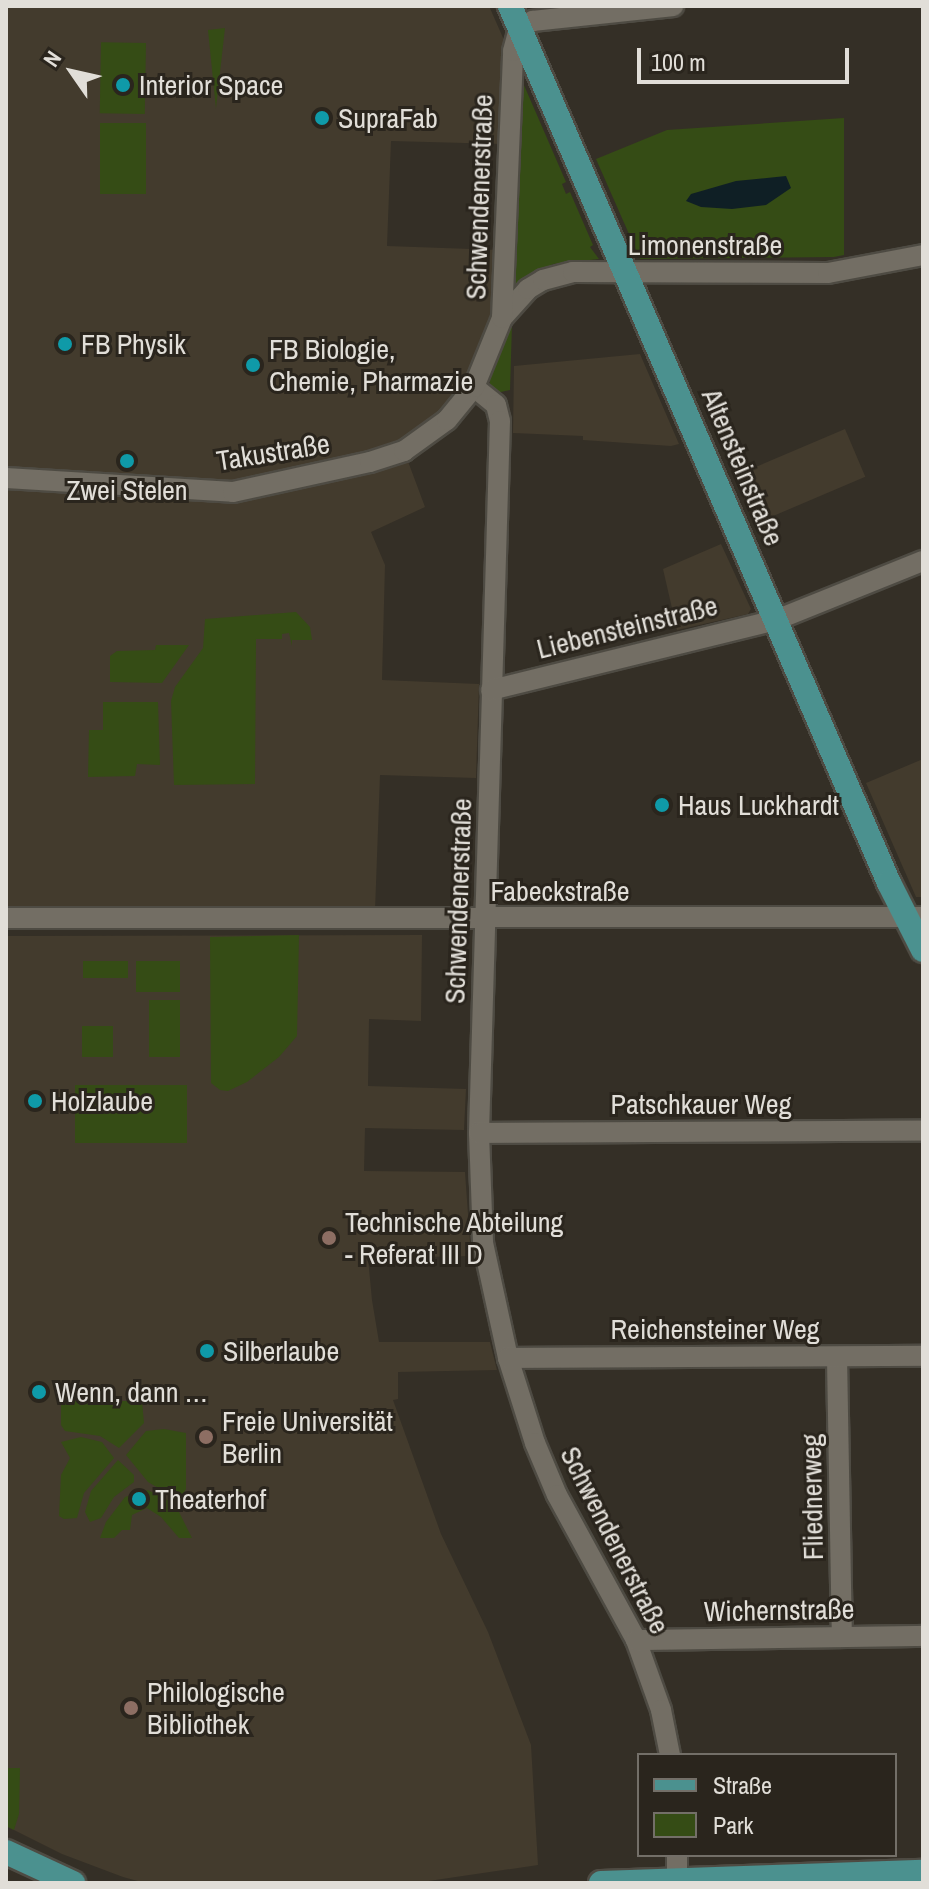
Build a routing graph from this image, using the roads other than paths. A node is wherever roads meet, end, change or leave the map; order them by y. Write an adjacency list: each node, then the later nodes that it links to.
1 (673, 6): 2 (street)
2 (515, 17): 4 (main road, Altensteinstraße); 5 (street, Schwendenerstraße)
3 (923, 255): 4 (street, Limonenstraße)
4 (626, 273): 5 (street, Limonenstraße); 9 (main road, Altensteinstraße)
5 (502, 318): 6 (street, Schwendenerstraße)
6 (474, 387): 7 (street, Takustraße); 10 (street, Schwendenerstraße)
7 (6, 478)
8 (923, 561): 9 (street, Liebensteinstraße)
9 (776, 620): 10 (street, Liebensteinstraße); 11 (main road, Altensteinstraße)
10 (491, 690): 13 (street, Schwendenerstraße)
11 (914, 917): 13 (street, Fabeckstraße); 14 (main road, Altensteinstraße)
12 (6, 918): 13 (street, Fabeckstraße)
13 (487, 919): 16 (street, Schwendenerstraße)
14 (923, 950)
15 (923, 1131): 16 (street, Patschkauer Weg)
16 (479, 1133): 19 (street, Schwendenerstraße)
17 (923, 1356): 18 (street, Reichensteiner Weg)
18 (837, 1357): 19 (street, Reichensteiner Weg); 21 (street, Fliednerweg)
19 (508, 1358): 22 (street, Schwendenerstraße)
20 (923, 1636): 21 (street, Wichernstraße)
21 (842, 1637): 22 (street, Wichernstraße)
22 (636, 1640): 23 (street, Schwendenerstraße)
23 (670, 1753)
24 (6, 1852): 29 (main road)
25 (677, 1867): 27 (main road); 28 (main road)
26 (923, 1872): 27 (main road)
27 (718, 1880)
28 (640, 1882): 30 (main road)
29 (73, 1883)
30 (601, 1883)

